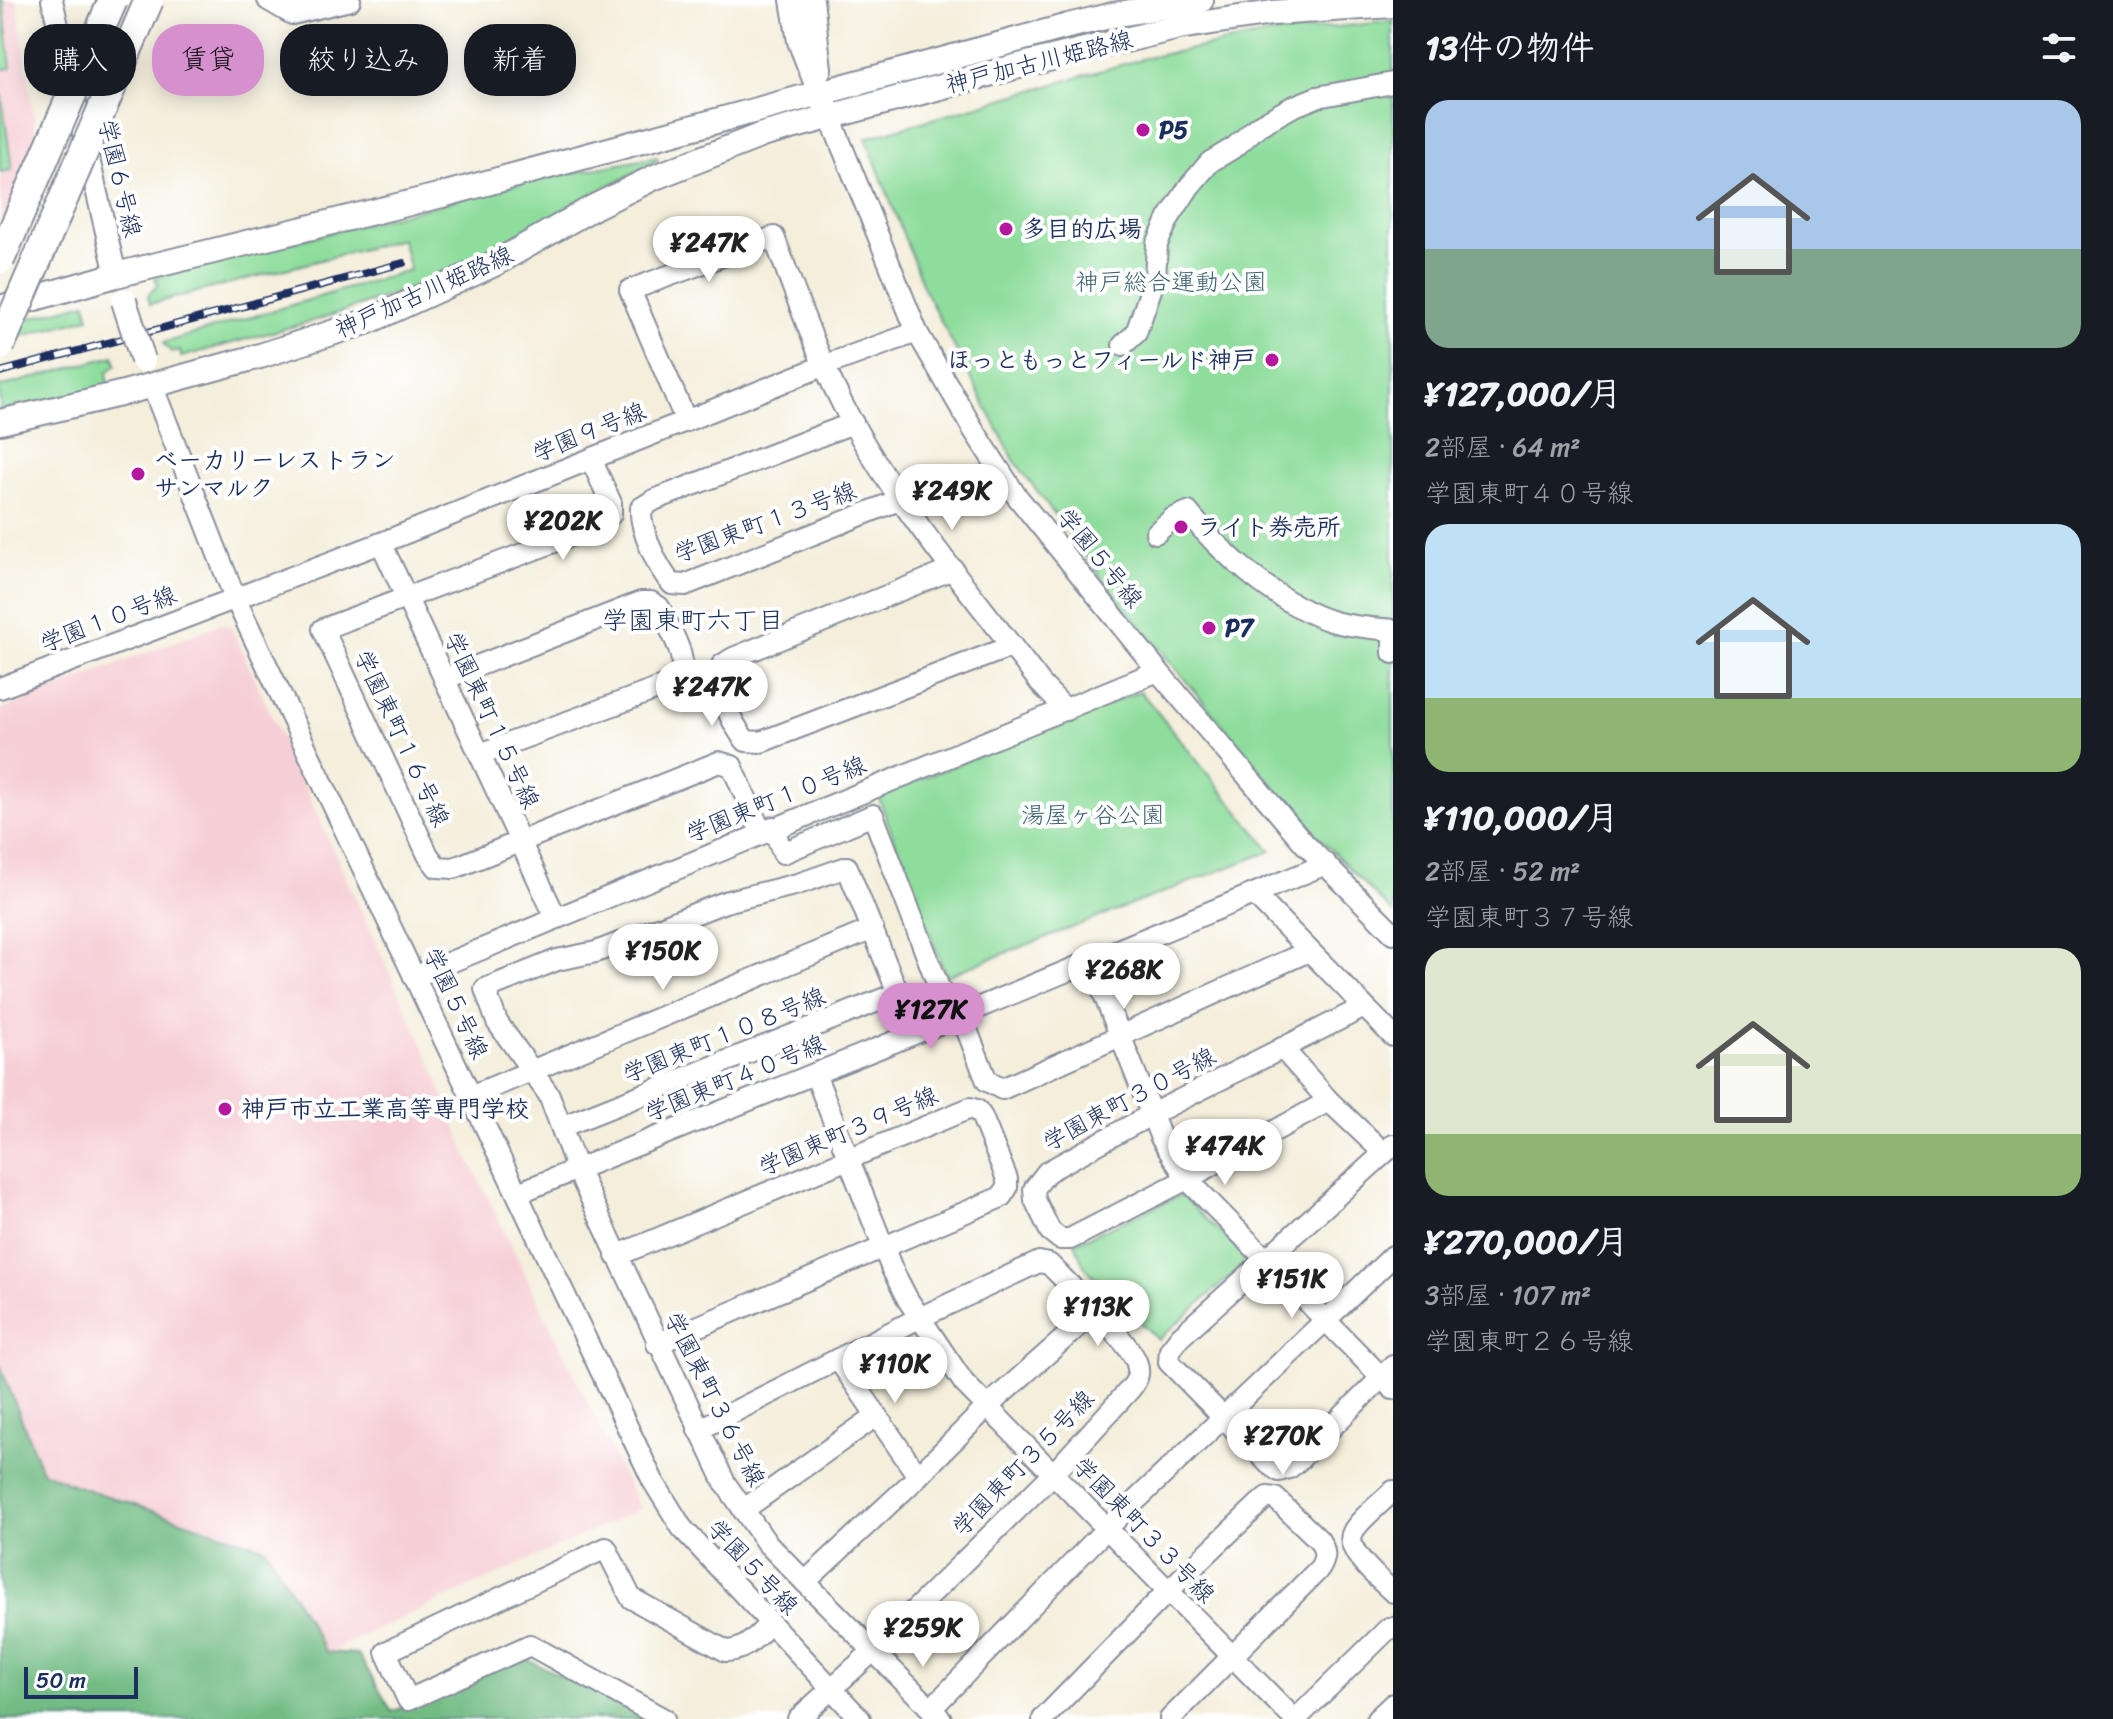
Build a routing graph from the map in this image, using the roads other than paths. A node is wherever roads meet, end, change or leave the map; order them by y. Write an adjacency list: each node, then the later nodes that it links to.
1 (52, 0): 14 (street, 学園６号線)
2 (113, 0): 13 (highway, bridge)
3 (149, 0): 18 (highway, bridge)
4 (268, 0): 5 (street)
5 (350, 0)
6 (793, 0): 11 (main road)
7 (811, 0): 11 (main road)
8 (1201, 0): 11 (main road, 神戸加古川姫路線)
9 (1393, 5): 12 (main road, 神戸加古川姫路線)
10 (1393, 83): 17 (street)
11 (820, 92): 12 (main road); 14 (main road, 神戸加古川姫路線)
12 (830, 117): 16 (street, 学園５号線); 20 (main road, 神戸加古川姫路線)
13 (0, 260)
14 (116, 275): 15 (main road, 神戸加古川姫路線); 20 (main road, bridge)
15 (0, 308)
16 (917, 332): 19 (street, 学園９号線); 35 (street, 学園５号線)
17 (1123, 345)
18 (0, 346)
19 (823, 366): 21 (street, 学園９号線); 21 (street); 23 (street)
20 (152, 385): 22 (main road, 神戸加古川姫路線); 30 (street, 学園５号線)
21 (686, 421): 24 (street, 学園９号線)
22 (0, 422)
23 (853, 423): 25 (street); 25 (street, 学園東町１３号線)
24 (591, 459): 27 (street, 学園９号線); 29 (street)
25 (899, 500): 28 (street)
26 (1156, 533): 31 (street)
27 (381, 543): 29 (street, 学園東町１５号線); 30 (street, 学園９号線)
28 (953, 569): 33 (street); 33 (street)
29 (406, 596): 36 (street, 学園東町１５号線); 41 (street, 学園東町１６号線)
30 (235, 598): 37 (street, 学園１０号線); 49 (street, 学園５号線)
31 (1393, 632): 32 (street)
32 (1392, 642): 34 (street)
33 (1012, 646): 38 (street)
34 (1393, 653)
35 (1158, 671): 38 (street, 学園東町１０号線); 42 (street, 学園５号線)
36 (444, 679): 39 (street, 学園東町１５号線); 39 (street)
37 (0, 688)
38 (1066, 710): 40 (street, 学園東町１０号線)
39 (480, 754): 41 (street, 学園東町１５号線)
40 (767, 830): 41 (street); 44 (street, 学園東町１０号線); 51 (street)
41 (521, 842): 44 (street, 学園東町１５号線)
42 (1326, 864): 43 (street, 学園東町４０号線); 46 (street, 学園５号線)
43 (1254, 894): 47 (street); 48 (street, 学園東町４０号線)
44 (556, 918): 49 (street, 学園東町１０号線)
45 (873, 929): 55 (street); 55 (street, 学園東町１０８号線); 60 (street, 学園東町１０８号線)
46 (1393, 933)
47 (1309, 951): 50 (street); 53 (street)
48 (1091, 962): 51 (street, 学園東町４０号線); 53 (street)
49 (414, 977): 57 (street, 学園５号線)
50 (1364, 1007): 52 (street); 54 (street, 学園東町３０号線)
51 (956, 1017): 53 (street); 56 (street, 学園東町４０号線)
52 (1393, 1036)
53 (1121, 1037): 59 (street)
54 (1282, 1048): 58 (street); 59 (street, 学園東町３０号線)
55 (532, 1070): 57 (street); 60 (street, 学園東町１０８号線)
56 (815, 1074): 62 (street, 学園東町３３号線); 63 (street, 学園東町４０号線)
57 (471, 1096): 65 (street, 学園５号線)
58 (1329, 1101): 61 (street); 64 (street, 学園東町３０号線)
59 (1152, 1114): 64 (street); 64 (street, 学園東町３０号線)
60 (561, 1127): 63 (street, 学園東町１０８号線)
61 (1388, 1149): 69 (street)
62 (849, 1159): 66 (street, 学園東町３３号線); 66 (street, 学園東町３９号線); 67 (street, 学園東町３９号線)
63 (577, 1169): 65 (street, 学園東町４０号線); 67 (street, 学園東町３６号線)
64 (1187, 1179): 69 (street)
65 (518, 1193): 88 (street, 学園５号線)
66 (883, 1246): 71 (street, 学園東町３３号線); 73 (street, 学園東町３９号線)
67 (616, 1256): 73 (street, 学園東町３６号線)
68 (1393, 1256): 72 (street)
69 (1265, 1259): 72 (street); 78 (street)
70 (1094, 1312): 71 (street, 学園東町３５号線); 76 (street); 80 (street, 学園東町３５号線)
71 (919, 1318): 74 (street, 学園東町３５号線); 76 (street, 学園東町３３号線)
72 (1324, 1319): 75 (street); 78 (street)
73 (657, 1344): 79 (street, 学園東町３６号線)
74 (838, 1359): 77 (street); 79 (street, 学園東町３５号線)
75 (1389, 1377): 78 (street)
76 (988, 1406): 80 (street, 学園東町３３号線); 81 (street)
77 (876, 1416): 81 (street); 83 (street)
78 (1222, 1417): 84 (street)
79 (698, 1430): 83 (street, 学園東町３６号線)
80 (1053, 1474): 84 (street, 学園東町３３号線); 90 (street, 学園東町３５号線)
81 (918, 1476): 85 (street)
82 (1393, 1491): 87 (street)
83 (743, 1510): 85 (street, 学園東町３６号線)
84 (1107, 1528): 86 (street, 学園東町３３号線); 94 (street)
85 (805, 1582): 90 (street, 学園東町３６号線)
86 (1168, 1591): 91 (street, 学園東町３３号線); 91 (street); 98 (street)
87 (1393, 1592)
88 (770, 1624): 92 (street, 学園５号線); 95 (street)
89 (1393, 1628): 100 (street)
90 (873, 1651): 92 (street, 学園東町３５号線); 94 (street, 学園東町３６号線)
91 (1231, 1655): 99 (street); 100 (street, 学園東町３３号線)
92 (830, 1689): 96 (street, 学園東町３５号線); 97 (street, 学園５号線)
93 (1393, 1704): 101 (street)
94 (936, 1714)
95 (664, 1719)
96 (798, 1719)
97 (860, 1719)
98 (1043, 1719)
99 (1170, 1719)
100 (1295, 1719)
101 (1377, 1719)

